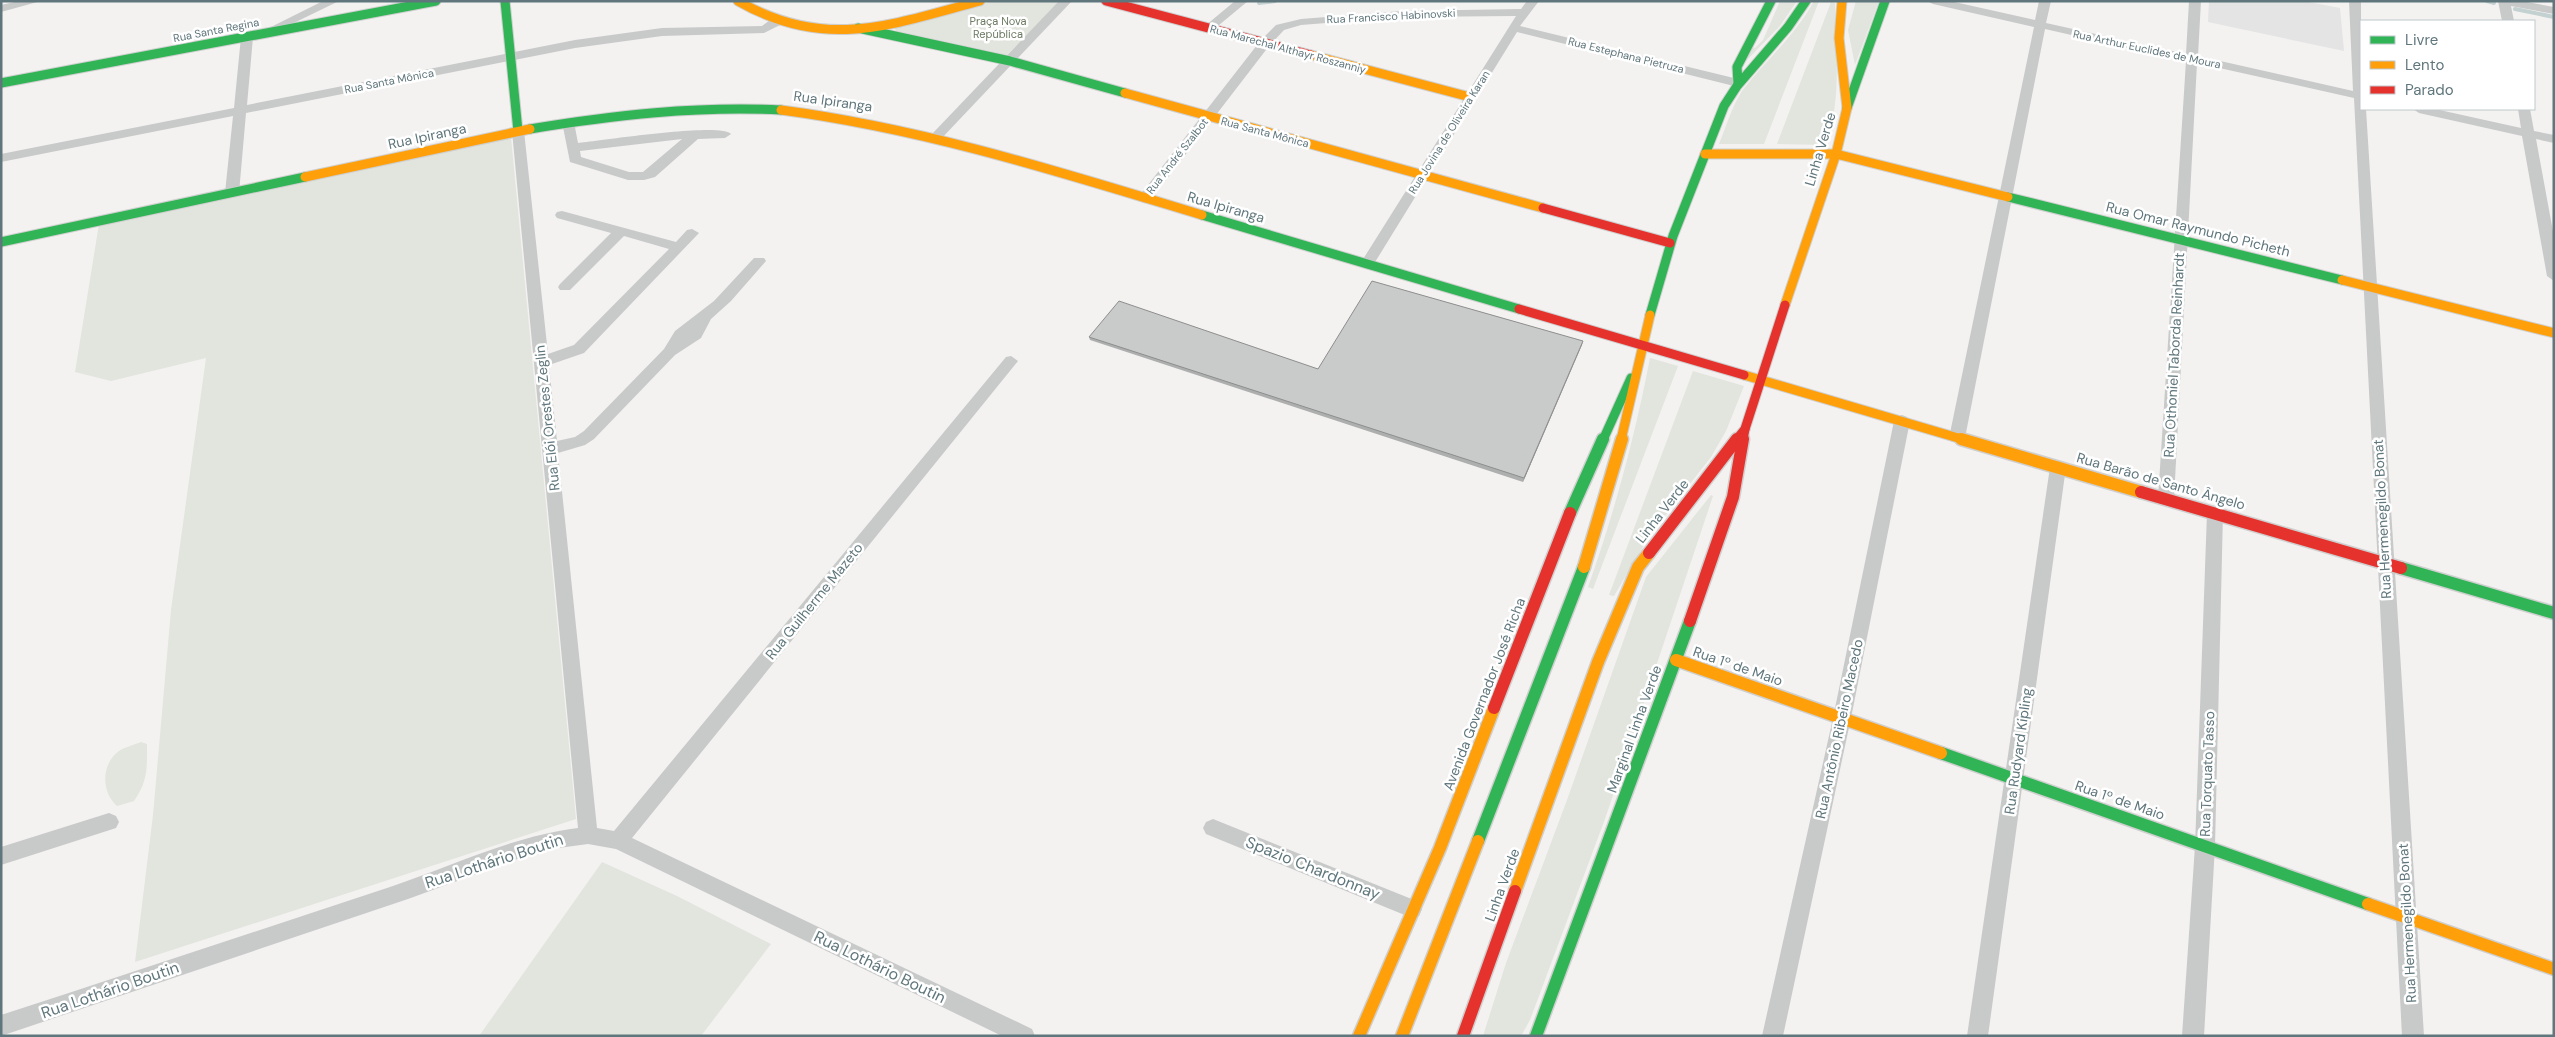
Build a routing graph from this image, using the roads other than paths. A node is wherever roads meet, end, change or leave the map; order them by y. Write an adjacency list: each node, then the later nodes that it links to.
1 (35, 1): 22 (street)
2 (333, 1): 21 (street)
3 (436, 1): 28 (main road)
4 (505, 1): 36 (main road, Rua Elói Orestes Zeglin)
5 (738, 1): 26 (main road)
6 (980, 1): 30 (main road)
7 (1066, 1): 38 (street)
8 (1106, 1): 31 (main road, Rua Marechal Althayr Roszanniy)
9 (1242, 1): 31 (street)
10 (1393, 1): 25 (street)
11 (1534, 1): 24 (street, Rua Jovina de Oliveira Karan)
12 (1771, 1): 40 (main road)
13 (1806, 1): 40 (main road)
14 (1842, 1): 43 (main road, Linha Verde)
15 (1885, 1): 43 (main road)
16 (1933, 1): 29 (street, Rua Arthur Euclides de Moura)
17 (2045, 1): 29 (street)
18 (2195, 1): 37 (street, Rua Othoniel Taborda Reinhardt)
19 (2355, 2): 41 (street, Rua Hermenegildo Bonat)
20 (2504, 2): 23 (street); 27 (street)
21 (315, 5): 28 (street)
22 (1, 9)
23 (2554, 11)
24 (1524, 12): 25 (street, Rua Francisco Habinovski); 32 (street, Rua Jovina de Oliveira Karan)
25 (1380, 16): 35 (street, Rua Francisco Habinovski)
26 (774, 20): 30 (main road); 36 (street, Rua Santa Mônica)
27 (2508, 20)
28 (293, 24): 33 (street)
29 (2040, 25): 37 (street, Rua Arthur Euclides de Moura); 62 (street)
30 (858, 28): 38 (main road, Rua Santa Mônica)
31 (1209, 28): 35 (main road, Rua Marechal Althayr Roszanniy)
32 (1514, 28): 40 (street, Rua Estephana Pietruza); 42 (street, Rua Jovina de Oliveira Karan)
33 (262, 34): 34 (main road, Rua Santa Regina)
34 (247, 37): 39 (main road, Rua Santa Regina); 47 (street)
35 (1265, 43): 42 (main road, Rua Marechal Althayr Roszanniy); 48 (street, Rua André Szalbot)
36 (511, 56): 47 (street, Rua Santa Mônica); 50 (main road, Rua Elói Orestes Zeglin)
37 (2192, 59): 41 (street, Rua Arthur Euclides de Moura); 67 (street, Rua Othoniel Taborda Reinhardt)
38 (1010, 61): 48 (main road, Rua Santa Mônica); 54 (street)
39 (1, 83)
40 (1738, 83): 57 (main road)
41 (2360, 96)
42 (1470, 97): 60 (street, Rua Jovina de Oliveira Karan)
43 (1848, 108): 58 (main road, Linha Verde)
44 (2361, 110): 75 (street, Rua Hermenegildo Bonat)
45 (2423, 110): 51 (street)
46 (2524, 110): 51 (street)
47 (240, 111): 59 (street, Rua Santa Mônica); 61 (street)
48 (1208, 116): 60 (main road, Rua Santa Mônica); 63 (street, Rua André Szalbot)
49 (568, 122): 50 (main road, Rua Ipiranga); 54 (main road, Rua Ipiranga); 56 (street)
50 (518, 132): 61 (main road, Rua Ipiranga); 80 (street, Rua Elói Orestes Zeglin)
51 (2528, 133): 55 (street); 73 (street)
52 (696, 134): 53 (street); 56 (street); 56 (street)
53 (725, 134)
54 (936, 137): 63 (main road, Rua Ipiranga)
55 (2554, 139)
56 (573, 148)
57 (1705, 154): 58 (main road, Rua Omar Raymundo Picheth); 69 (main road)
58 (1836, 154): 62 (main road, Rua Omar Raymundo Picheth); 82 (main road, Linha Verde)
59 (1, 158)
60 (1422, 175): 69 (main road, Rua Santa Mônica); 72 (street, Rua Jovina de Oliveira Karan)
61 (232, 193): 68 (main road, Rua Ipiranga)
62 (2006, 196): 67 (main road, Rua Omar Raymundo Picheth); 85 (street)
63 (1144, 198): 72 (main road, Rua Ipiranga)
64 (562, 215): 65 (street)
65 (621, 231): 70 (street); 74 (street)
66 (692, 233): 70 (street)
67 (2181, 240): 75 (main road, Rua Omar Raymundo Picheth); 88 (street, Rua Othoniel Taborda Reinhardt)
68 (1, 242)
69 (1670, 243): 78 (main road)
70 (678, 247): 80 (street)
71 (759, 261): 76 (street)
72 (1367, 264): 78 (main road, Rua Ipiranga)
73 (2554, 276)
74 (565, 287)
75 (2369, 287): 77 (main road, Rua Omar Raymundo Picheth); 90 (street, Rua Hermenegildo Bonat)
76 (705, 316): 86 (street)
77 (2554, 333)
78 (1642, 345): 81 (main road); 82 (main road, Rua Ipiranga)
79 (1011, 361): 98 (street, Rua Guilherme Mazeto)
80 (541, 362): 86 (street, Rua Elói Orestes Zeglin)
81 (1639, 364): 101 (main road, Avenida Governador José Richa); 107 (main road)
82 (1759, 379): 83 (main road, Rua Barão de Santo Ângelo); 84 (main road, Linha Verde)
83 (1902, 421): 85 (main road, Rua Barão de Santo Ângelo); 93 (street, Rua Antônio Ribeiro Macedo)
84 (1745, 428): 92 (main road, Marginal Linha Verde); 108 (main road, Linha Verde)
85 (1957, 438): 87 (main road, Rua Barão de Santo Ângelo)
86 (550, 449): 97 (street, Rua Elói Orestes Zeglin)
87 (2058, 467): 88 (main road, Rua Barão de Santo Ângelo); 94 (street, Rua Rudyard Kipling)
88 (2166, 499): 89 (main road, Rua Barão de Santo Ângelo)
89 (2214, 513): 90 (main road, Rua Barão de Santo Ângelo); 99 (street, Rua Torquato Tasso)
90 (2385, 563): 91 (main road, Rua Barão de Santo Ângelo); 102 (street, Rua Hermenegildo Bonat)
91 (2554, 613)
92 (1676, 660): 93 (main road, Rua 1º de Maio); 109 (main road, Marginal Linha Verde)
93 (1842, 718): 94 (main road, Rua 1º de Maio); 110 (street, Rua Antônio Ribeiro Macedo)
94 (2014, 779): 99 (main road, Rua 1º de Maio); 111 (street, Rua Rudyard Kipling)
95 (109, 822): 100 (street)
96 (1213, 828): 101 (street, Spazio Chardonnay)
97 (588, 834): 98 (street, Rua Lothário Boutin); 104 (street, Rua Lothário Boutin)
98 (618, 841): 105 (street, Rua Lothário Boutin)
99 (2204, 846): 102 (main road, Rua 1º de Maio); 112 (street, Rua Torquato Tasso)
100 (1, 856)
101 (1412, 909): 106 (main road, Avenida Governador José Richa)
102 (2406, 917): 103 (main road, Rua 1º de Maio); 113 (street, Rua Hermenegildo Bonat)
103 (2554, 969)
104 (1, 1026)
105 (1024, 1036)
106 (1359, 1036)
107 (1402, 1036)
108 (1463, 1036)
109 (1536, 1036)
110 (1772, 1036)
111 (1977, 1036)
112 (2193, 1036)
113 (2413, 1036)

